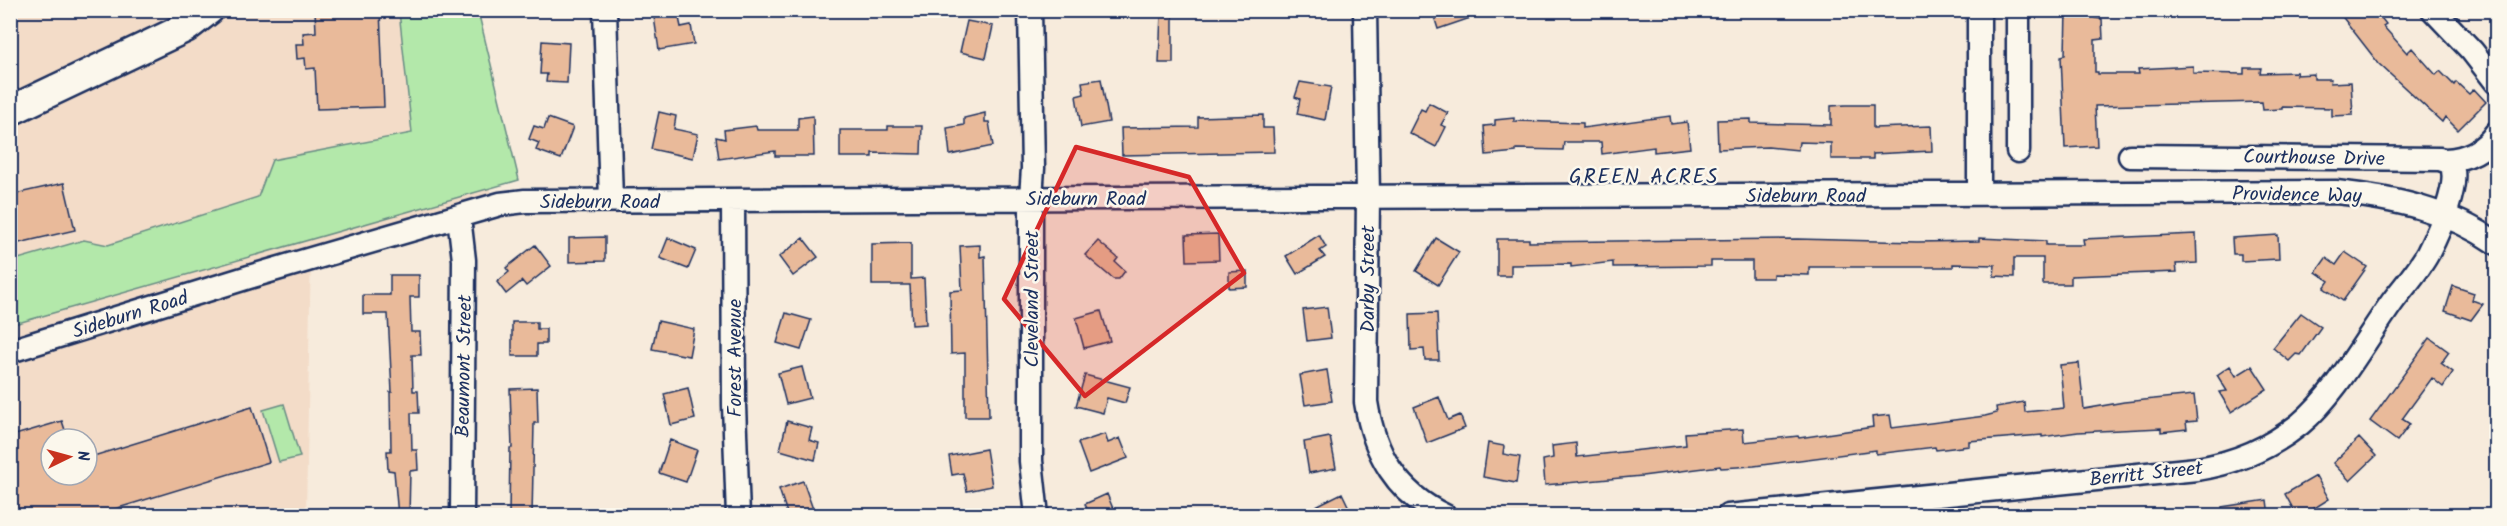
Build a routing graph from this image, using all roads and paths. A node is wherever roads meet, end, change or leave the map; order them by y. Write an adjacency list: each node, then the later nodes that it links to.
1 (209, 10): 11 (street)
2 (605, 10): 21 (street)
3 (1030, 10): 20 (street, Cleveland Street)
4 (1365, 10): 19 (street, Darby Street)
5 (1978, 10): 9 (street)
6 (2018, 10): 8 (street)
7 (2433, 10): 10 (street)
8 (2018, 45): 9 (street); 13 (street)
9 (1980, 48): 18 (street)
10 (2496, 82)
11 (10, 111)
12 (2496, 133): 16 (street, Courthouse Drive)
13 (2018, 151)
14 (2130, 156): 15 (street, Courthouse Drive)
15 (2182, 156): 16 (street, Courthouse Drive); 17 (street)
16 (2445, 160): 23 (street)
17 (2183, 192): 18 (street, Sideburn Road); 23 (street, Providence Way)
18 (1979, 194): 19 (street, Sideburn Road)
19 (1368, 197): 20 (street, Sideburn Road); 30 (street, Darby Street)
20 (1030, 198): 22 (street, Sideburn Road); 29 (street, Cleveland Street)
21 (611, 200): 22 (street, Sideburn Road); 24 (street, Sideburn Road)
22 (733, 200): 28 (street, Forest Avenue)
23 (2444, 215): 25 (street, Providence Way); 31 (street, Berritt Street)
24 (459, 217): 26 (street, Sideburn Road); 27 (street, Beaumont Street)
25 (2496, 243)
26 (10, 351)
27 (462, 516)
28 (738, 516)
29 (1037, 516)
30 (1445, 516)
31 (1728, 516)

